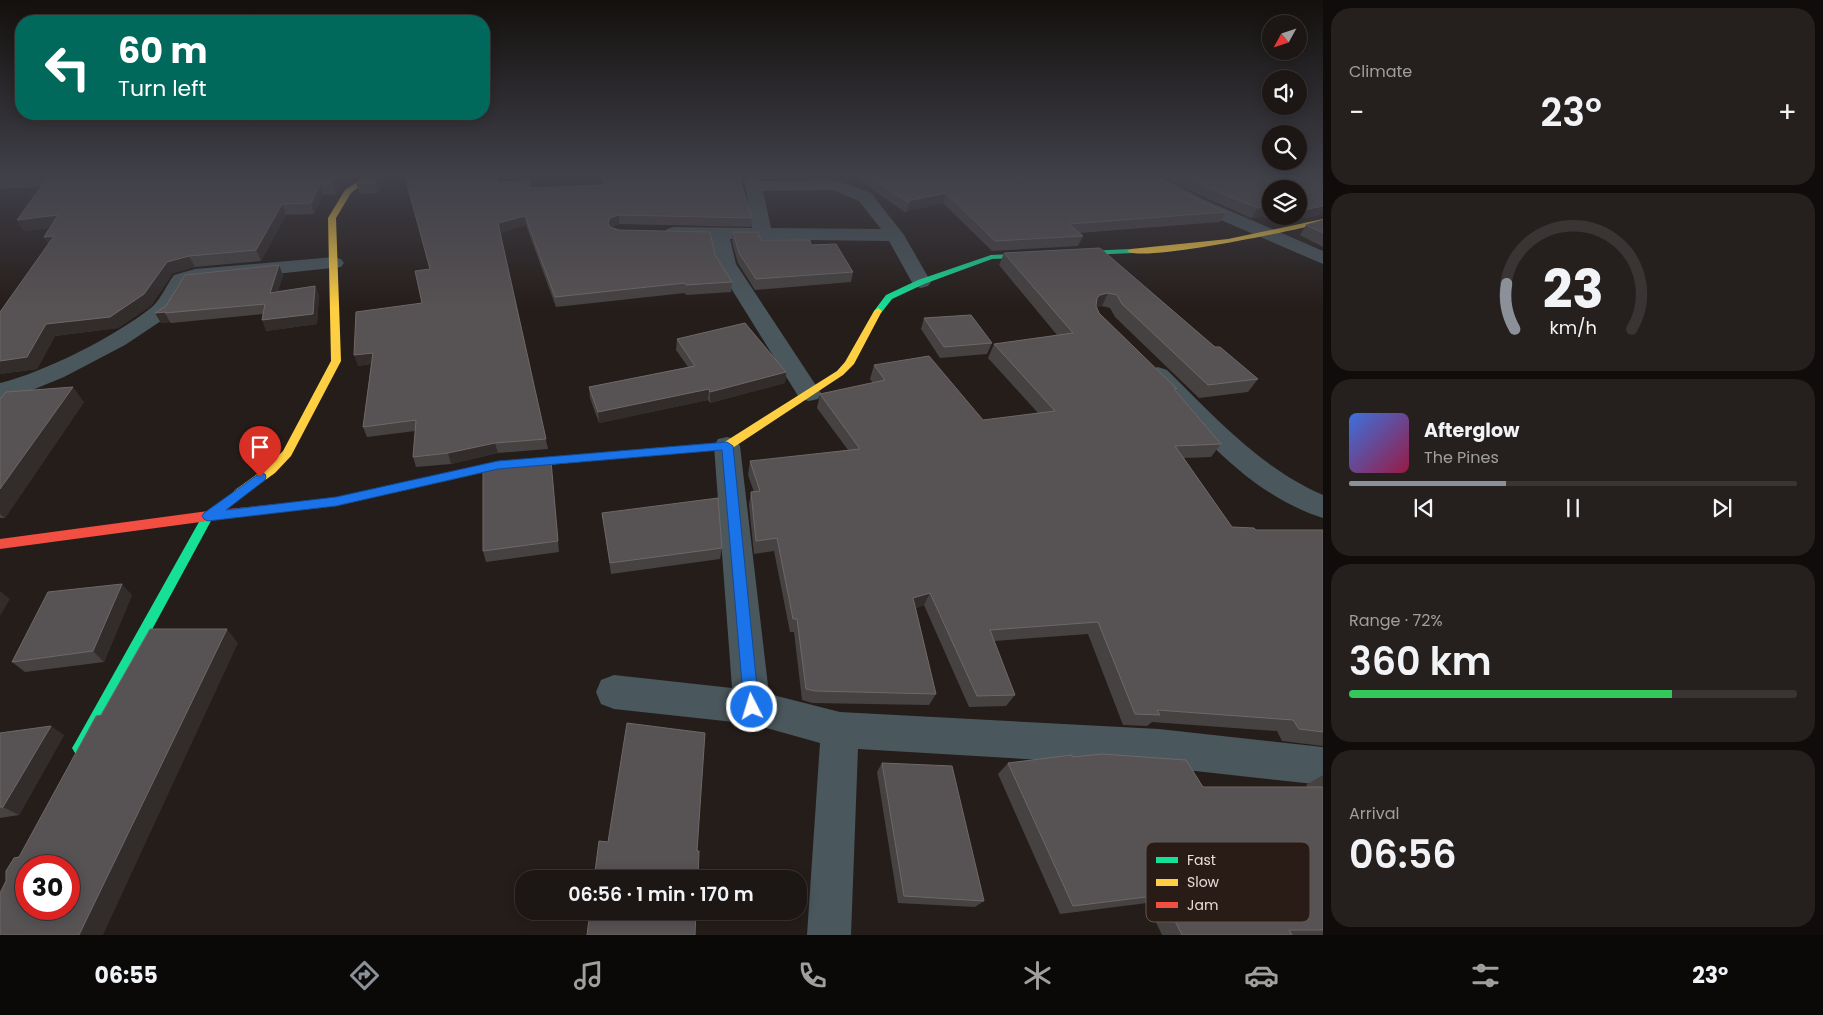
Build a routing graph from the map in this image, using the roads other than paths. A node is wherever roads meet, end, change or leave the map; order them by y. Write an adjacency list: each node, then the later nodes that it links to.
1 (332, 221): 12 (street)
2 (761, 221): 8 (street)
3 (884, 221): 9 (street)
4 (1235, 221): 10 (street)
5 (1323, 221): 10 (street)
6 (659, 233): 7 (street)
7 (719, 234): 8 (street); 16 (street)
8 (763, 235): 9 (street)
9 (895, 235): 13 (street)
10 (1266, 235): 11 (street); 13 (street)
11 (1323, 258)
12 (334, 263): 15 (street); 19 (street)
13 (921, 282): 16 (street)
14 (1144, 361): 18 (street)
15 (0, 391)
16 (809, 393): 17 (street)
17 (727, 446): 19 (street); 22 (street)
18 (1323, 507)
19 (208, 516): 20 (street); 24 (street)
20 (0, 544)
21 (614, 692): 22 (street)
22 (752, 707): 23 (street)
23 (840, 730): 25 (street); 26 (street)
24 (75, 756)
25 (1323, 766)
26 (829, 935)

